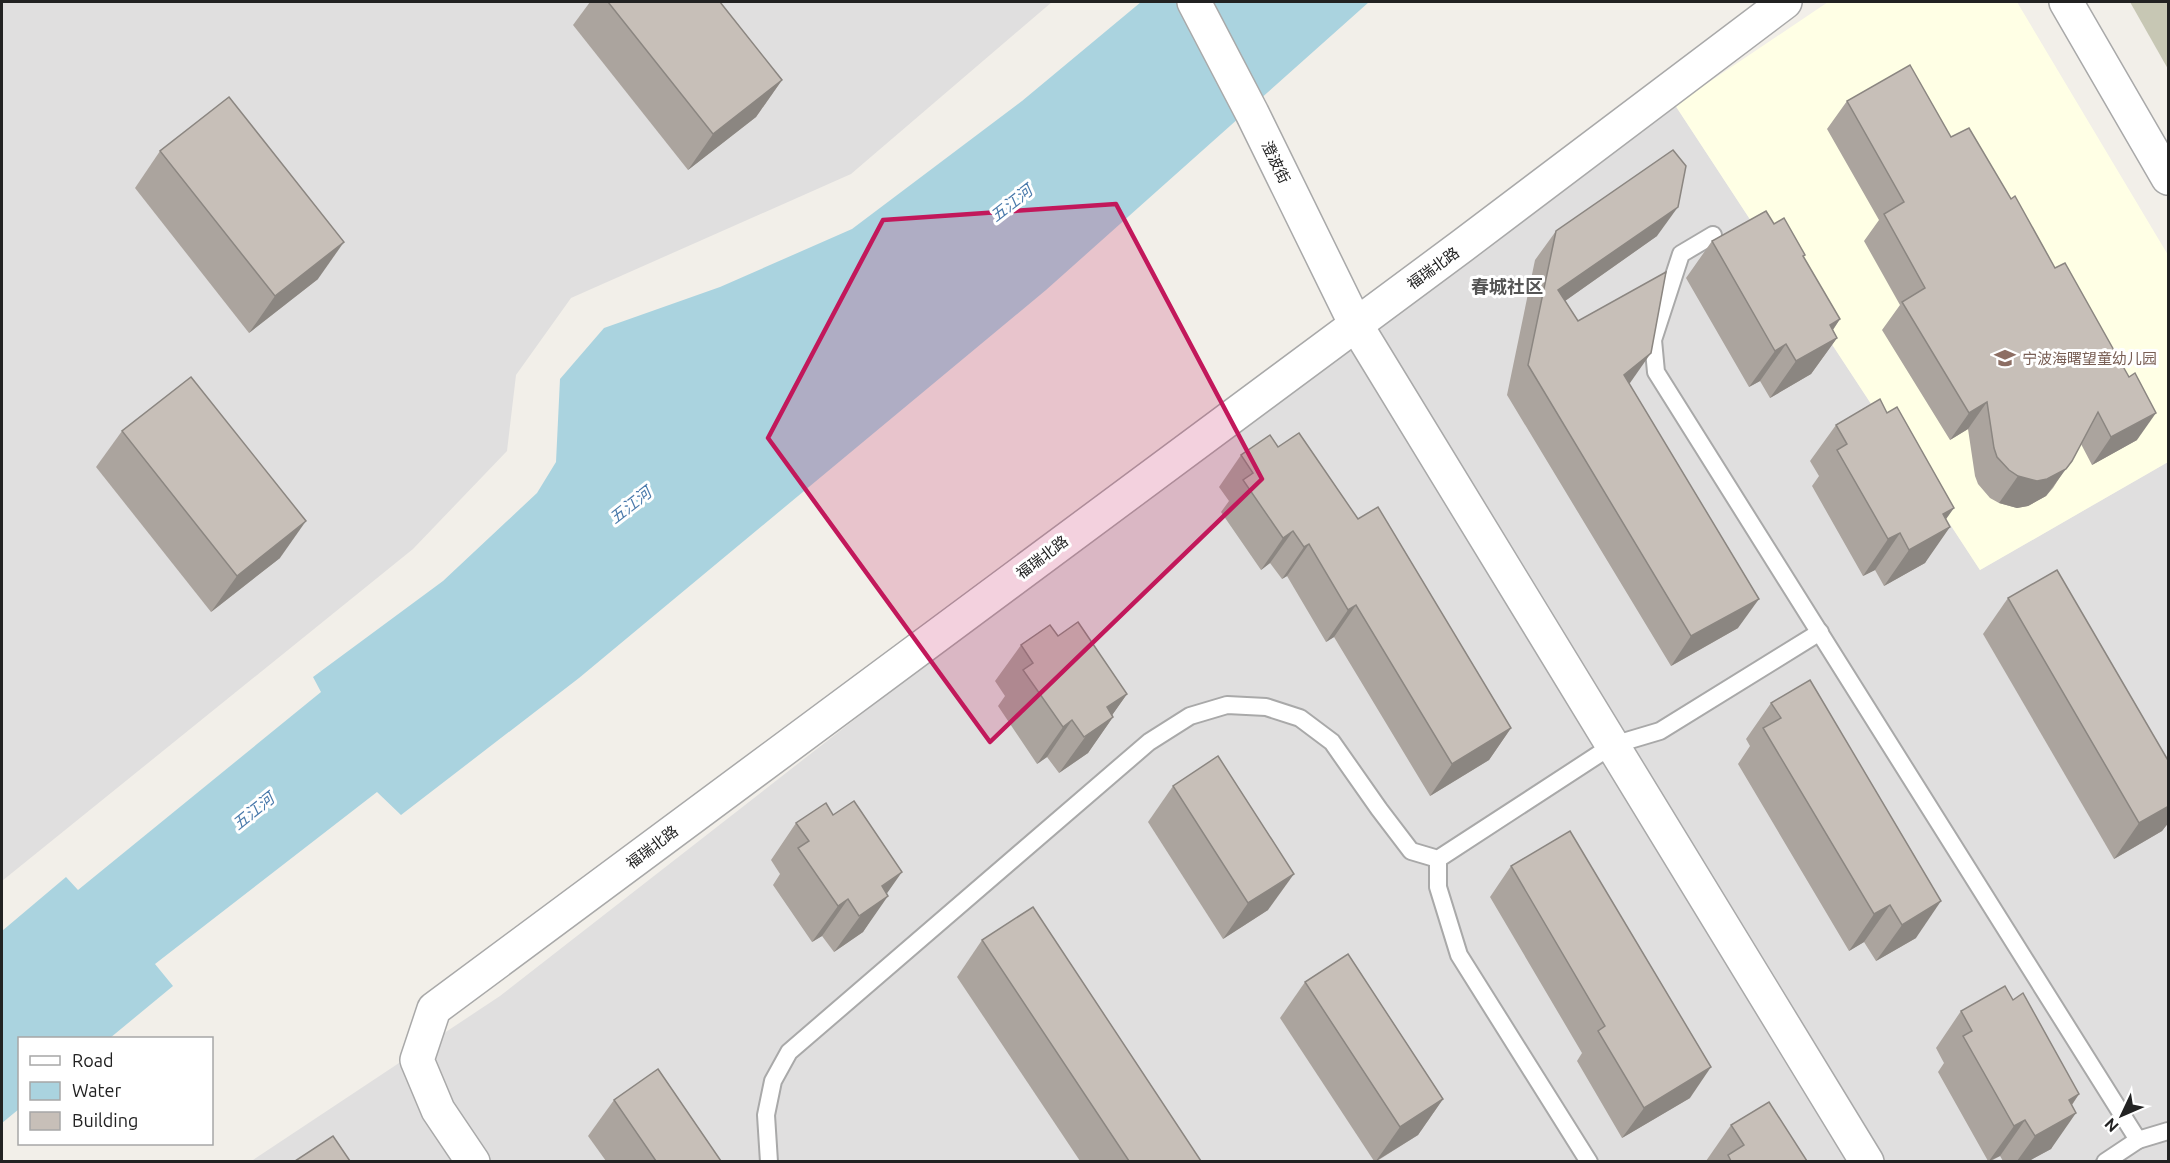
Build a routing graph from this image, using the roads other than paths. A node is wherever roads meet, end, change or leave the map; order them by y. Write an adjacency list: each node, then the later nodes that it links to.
1 (1194, 2): 6 (street, 澄波街)
2 (1785, 2): 6 (street, 福瑞北路)
3 (2066, 2): 4 (street)
4 (2169, 178)
5 (1713, 235): 7 (lane)
6 (1356, 325): 8 (street, 澄波街); 12 (street, 福瑞北路)
7 (1820, 632): 8 (lane); 11 (lane)
8 (1613, 745): 9 (lane); 15 (street, 澄波街)
9 (1438, 859): 13 (lane); 14 (lane)
10 (2169, 1131): 11 (lane)
11 (2138, 1140): 16 (lane)
12 (473, 1161)
13 (769, 1161)
14 (1589, 1161)
15 (1868, 1161)
16 (2105, 1161)

